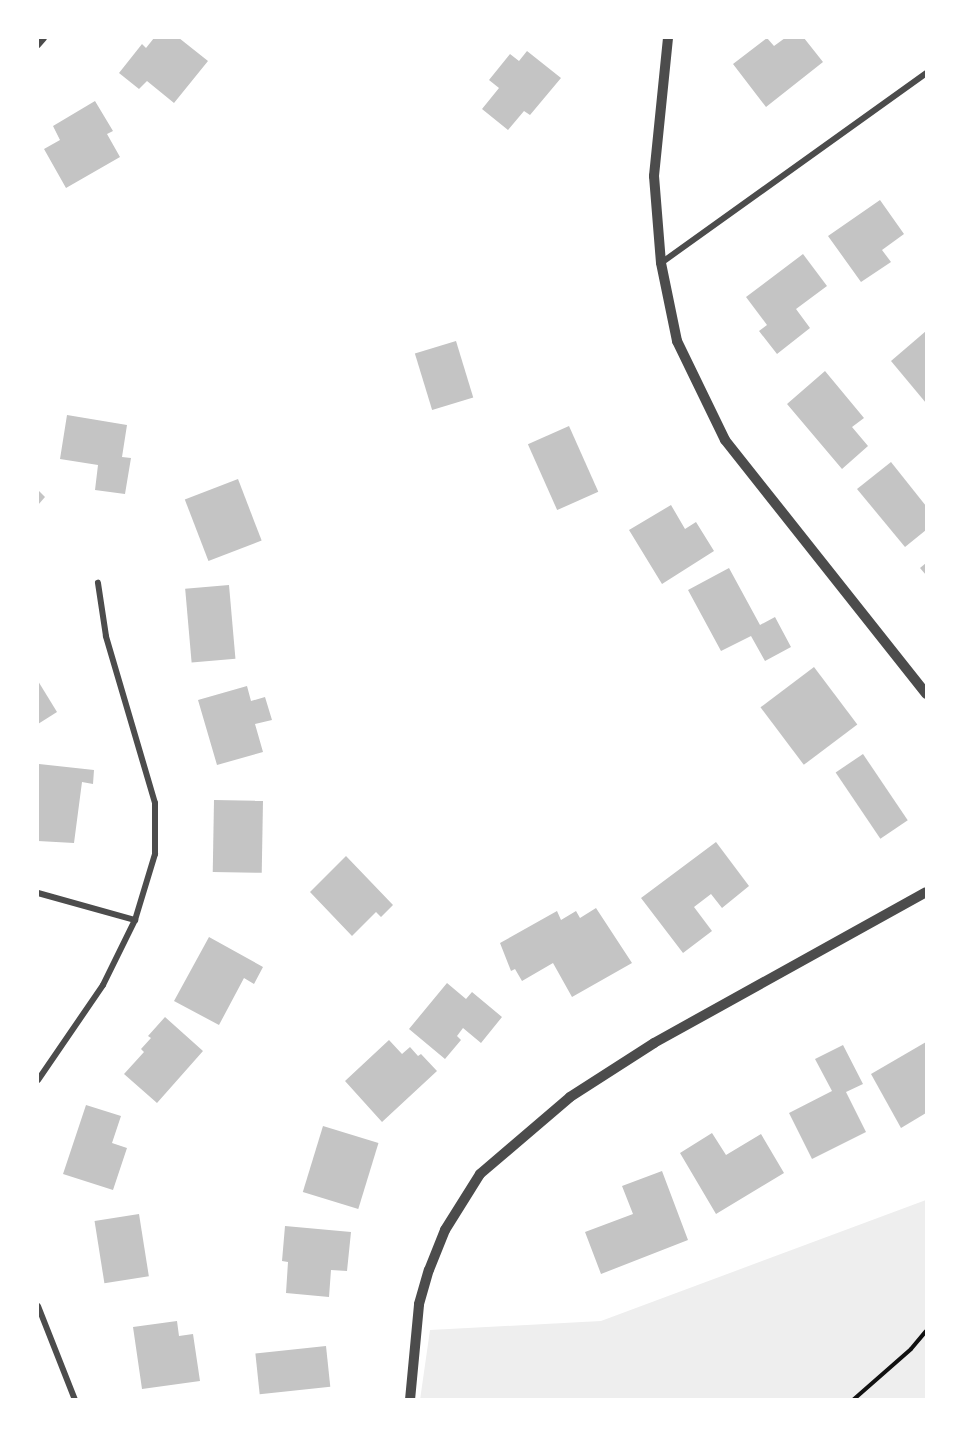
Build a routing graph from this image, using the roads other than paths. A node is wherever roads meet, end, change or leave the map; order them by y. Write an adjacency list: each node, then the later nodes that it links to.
1 (44, 38): 3 (street)
2 (668, 38): 5 (street)
3 (38, 45)
4 (927, 73): 5 (street)
5 (661, 263): 7 (street)
6 (98, 583): 10 (street)
7 (927, 694)
8 (927, 892): 14 (street)
9 (38, 893): 10 (street)
10 (135, 920): 11 (street)
11 (38, 1080)
12 (38, 1306): 13 (street)
13 (75, 1400)
14 (410, 1400)

